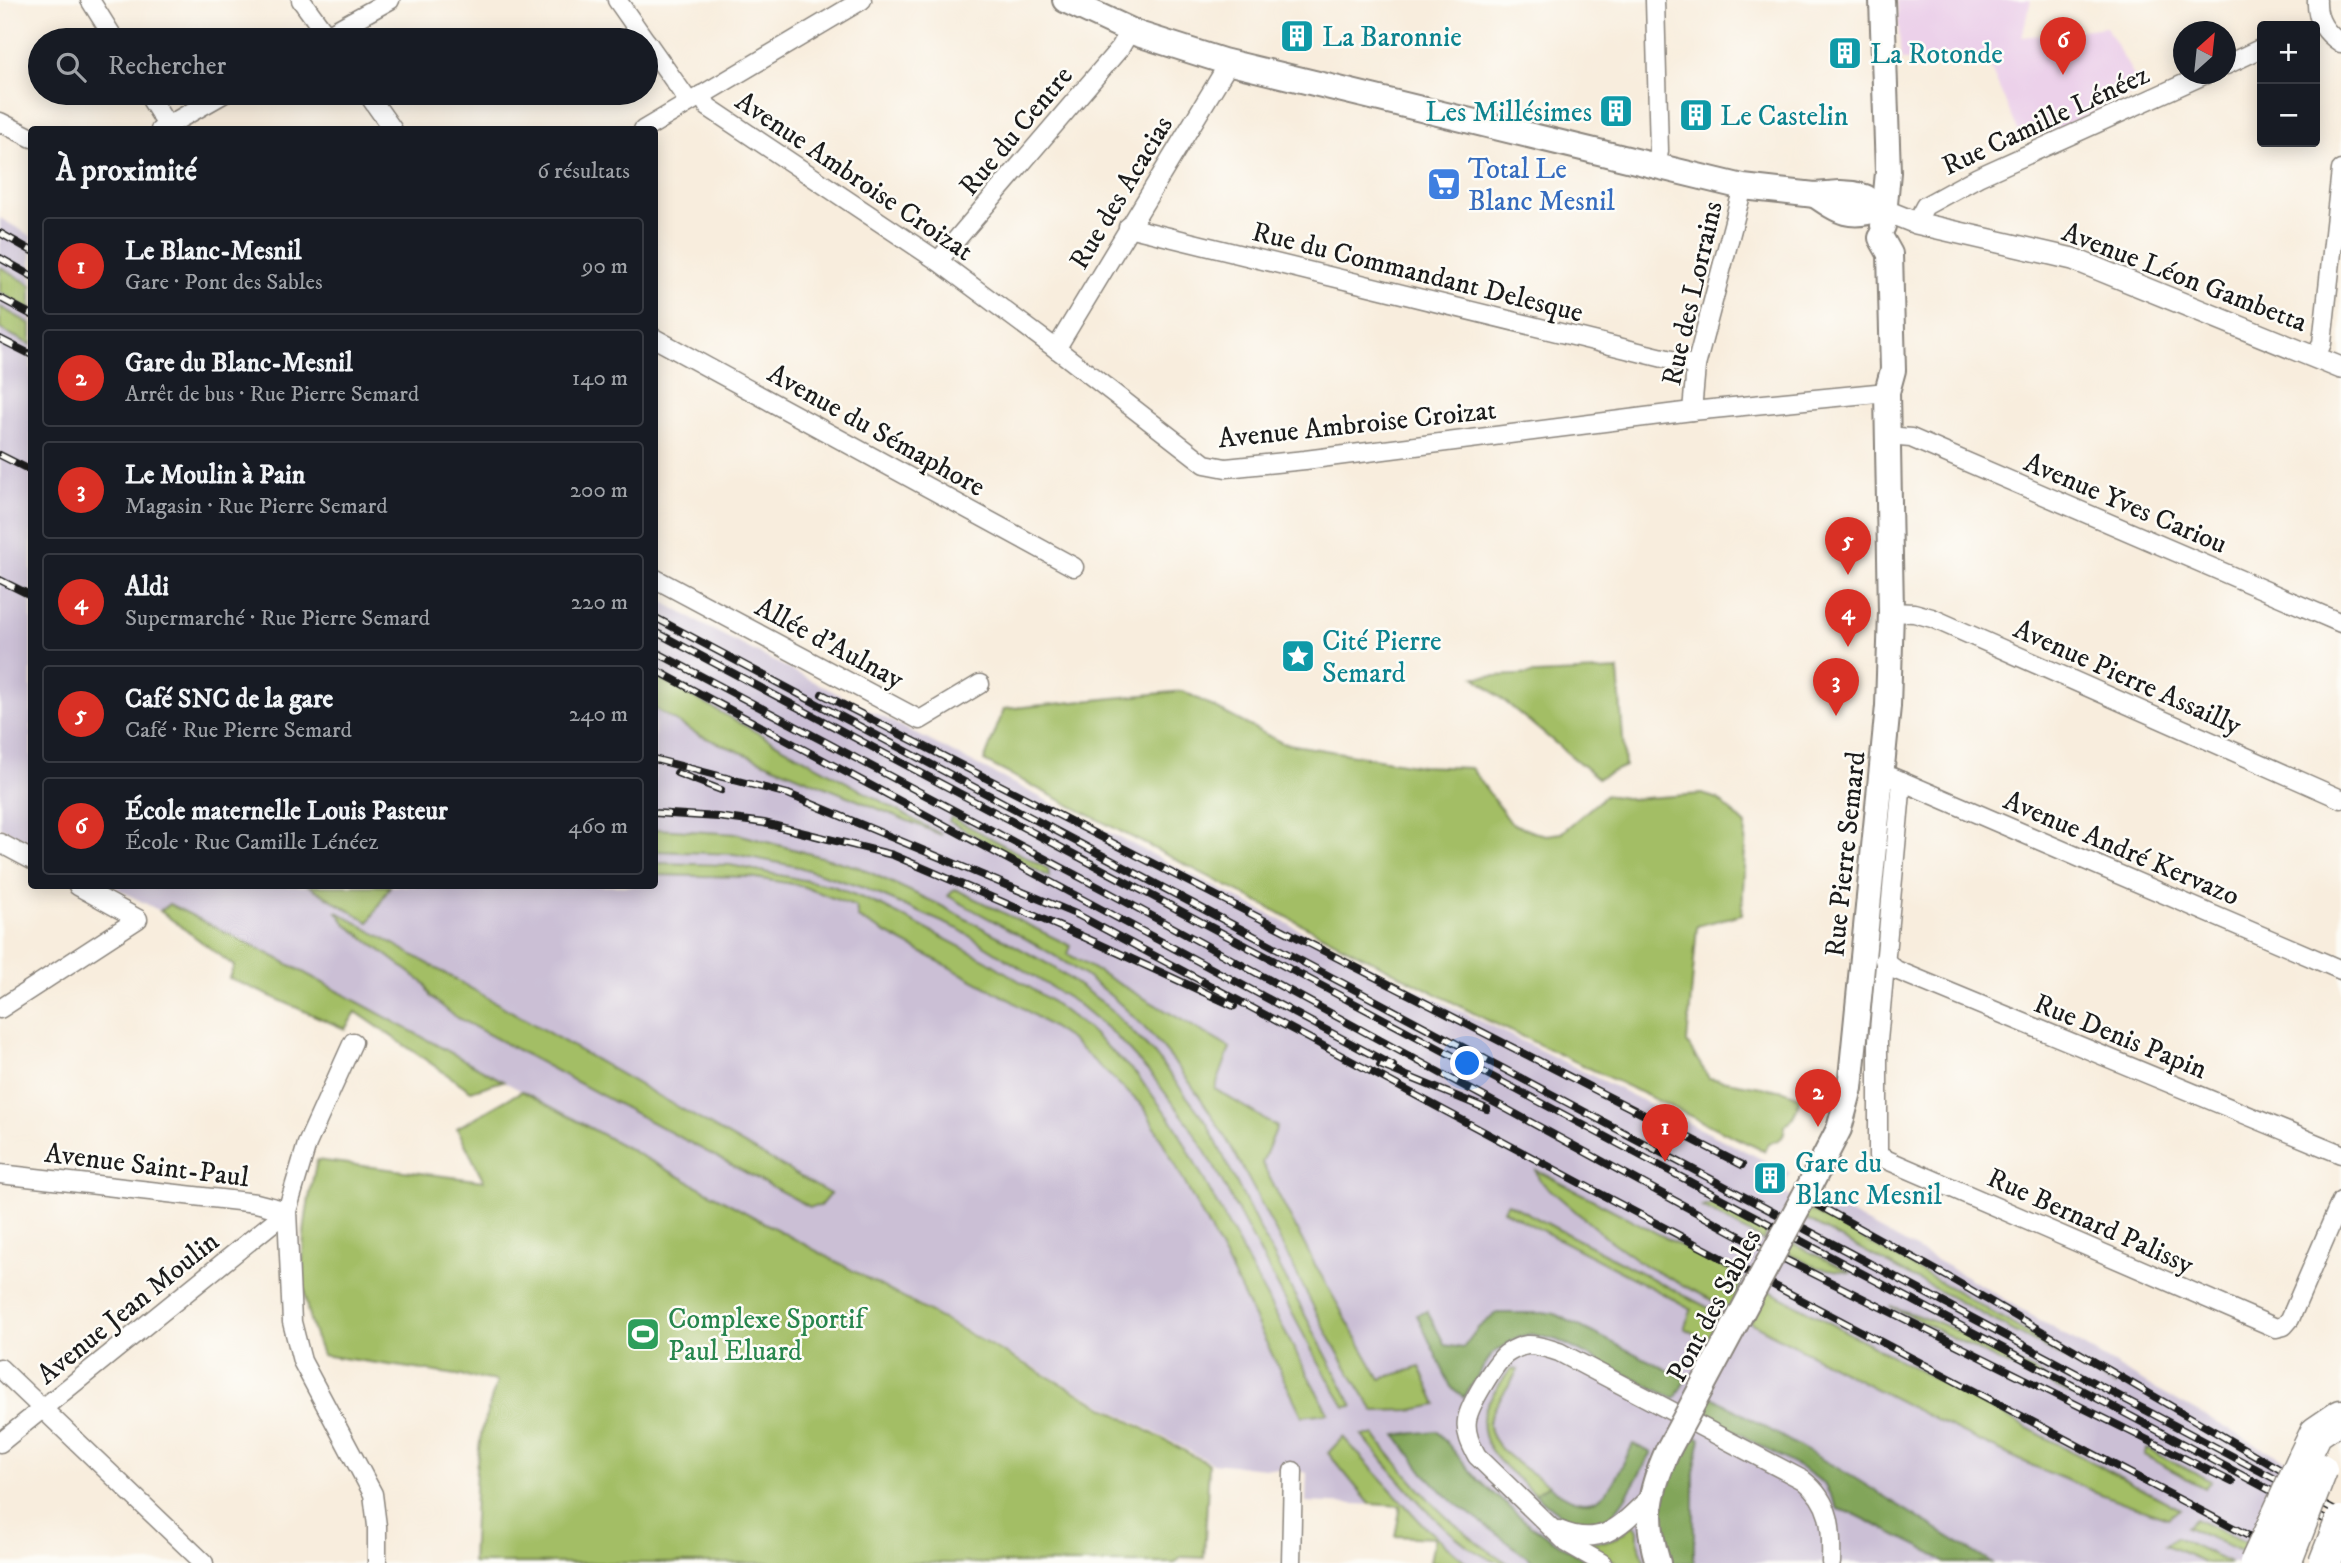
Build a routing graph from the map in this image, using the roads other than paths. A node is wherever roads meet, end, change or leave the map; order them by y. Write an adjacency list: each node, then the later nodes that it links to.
1 (90, 0): 12 (street)
2 (301, 0): 13 (street)
3 (390, 0): 14 (street)
4 (617, 0): 15 (street, Avenue Ambroise Croizat)
5 (862, 0): 23 (street)
6 (1065, 0): 16 (main road)
7 (1655, 0): 33 (street)
8 (1882, 0): 36 (main road, Rue Pierre Semard)
9 (2317, 0): 10 (street)
10 (2315, 21)
11 (2320, 27): 17 (street)
12 (107, 28)
13 (318, 28)
14 (343, 28)
15 (636, 28)
16 (1130, 31): 21 (main road); 39 (street, Rue du Centre)
17 (2341, 43)
18 (2257, 50): 20 (street)
19 (658, 56): 23 (street, Avenue Ambroise Croizat)
20 (2236, 60)
21 (1229, 62): 33 (main road); 38 (street, Rue des Acacias)
22 (2184, 84): 37 (street, Rue Camille Lénéez)
23 (695, 98): 31 (street); 39 (street, Avenue Ambroise Croizat)
24 (154, 105): 28 (street)
25 (205, 105): 29 (street)
26 (375, 105): 30 (street)
27 (0, 122): 32 (street)
28 (165, 126)
29 (169, 126)
30 (390, 126)
31 (650, 126)
32 (28, 136)
33 (1656, 167): 35 (main road)
34 (2341, 170): 42 (street)
35 (1743, 187): 36 (main road); 43 (street, Rue des Lorrains)
36 (1882, 210): 37 (street, Avenue Léon Gambetta); 45 (main road, Rue Pierre Semard)
37 (1916, 222): 42 (street, Avenue Léon Gambetta)
38 (1128, 227): 41 (street, Rue des Acacias); 43 (street, Rue du Commandant Delesque)
39 (938, 261): 41 (street, Avenue Ambroise Croizat)
40 (658, 340): 48 (street, Avenue du Sémaphore)
41 (1056, 349): 46 (street, Avenue Ambroise Croizat)
42 (2316, 357): 44 (street, Avenue Léon Gambetta)
43 (1696, 366): 46 (street, Rue des Lorrains)
44 (2341, 368)
45 (1887, 392): 46 (street, Avenue Ambroise Croizat); 47 (main road, Rue Pierre Semard)
46 (1692, 411)
47 (1887, 436): 50 (main road, Rue Pierre Semard); 51 (street, Avenue Yves Cariou)
48 (1074, 567)
49 (658, 580): 52 (street, Allée d'Aulnay)
50 (1891, 612): 53 (main road, Rue Pierre Semard); 54 (street, Avenue Pierre Assailly)
51 (2341, 623)
52 (980, 684)
53 (1892, 777): 58 (street, Rue Pierre Semard); 59 (street, Avenue André Kervazo); 65 (main road, Rue Pierre Semard)
54 (2341, 799)
55 (0, 843): 56 (street)
56 (28, 858)
57 (83, 889): 60 (street)
58 (1884, 960): 62 (street, Rue Denis Papin); 63 (street, Rue Pierre Semard)
59 (2341, 970)
60 (0, 1009)
61 (353, 1042): 67 (street)
62 (2341, 1154)
63 (1878, 1156): 66 (street, Rue Bernard Palissy)
64 (0, 1174): 67 (street, Avenue Saint-Paul)
65 (1809, 1187): 75 (main road, Pont des Sables, bridge)
66 (2341, 1201)
67 (287, 1212): 69 (street, Avenue Jean Moulin); 79 (street)
68 (0, 1368): 69 (street)
69 (43, 1410): 72 (street, Avenue Jean Moulin); 78 (street)
70 (2341, 1416): 73 (highway)
71 (2341, 1427): 73 (highway)
72 (0, 1443)
73 (2313, 1464): 84 (highway, bridge); 85 (highway, bridge)
74 (1293, 1471): 80 (street)
75 (1650, 1497): 77 (street); 82 (main road)
76 (2341, 1522): 86 (highway, bridge)
77 (1549, 1526): 81 (street); 83 (street)
78 (204, 1563)
79 (377, 1563)
80 (1291, 1563)
81 (1602, 1563)
82 (1658, 1563)
83 (1831, 1563)
84 (2256, 1563)
85 (2285, 1563)
86 (2325, 1563)

